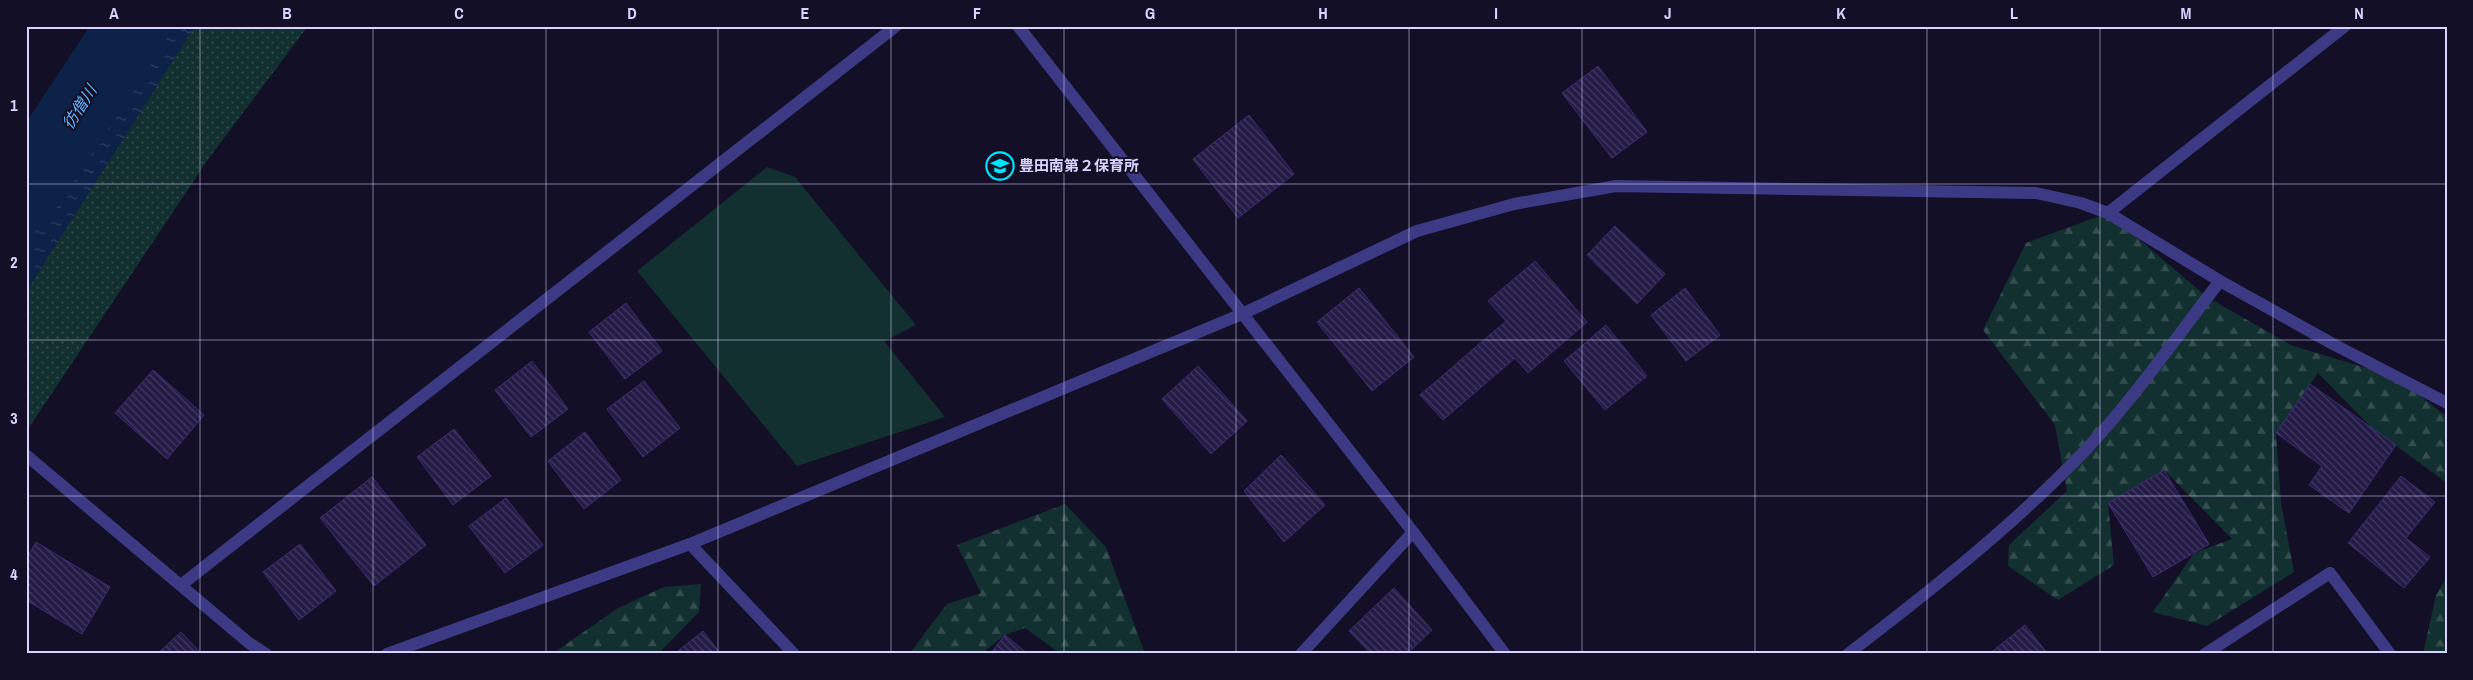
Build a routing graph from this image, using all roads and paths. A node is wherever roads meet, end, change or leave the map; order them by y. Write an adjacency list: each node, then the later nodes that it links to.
1 (896, 26): 11 (street)
2 (1018, 26): 6 (street)
3 (2345, 26): 4 (street)
4 (2108, 213): 5 (street); 6 (street)
5 (2220, 281): 7 (street); 17 (street)
6 (1242, 314): 9 (street); 10 (street)
7 (2447, 403)
8 (28, 460): 11 (street)
9 (1413, 532): 15 (street); 16 (street)
10 (690, 544): 13 (street); 14 (street)
11 (181, 585): 12 (street)
12 (266, 654)
13 (387, 654)
14 (794, 654)
15 (1301, 654)
16 (1505, 654)
17 (1848, 654)
18 (2205, 654): 19 (street)
19 (2390, 654)

